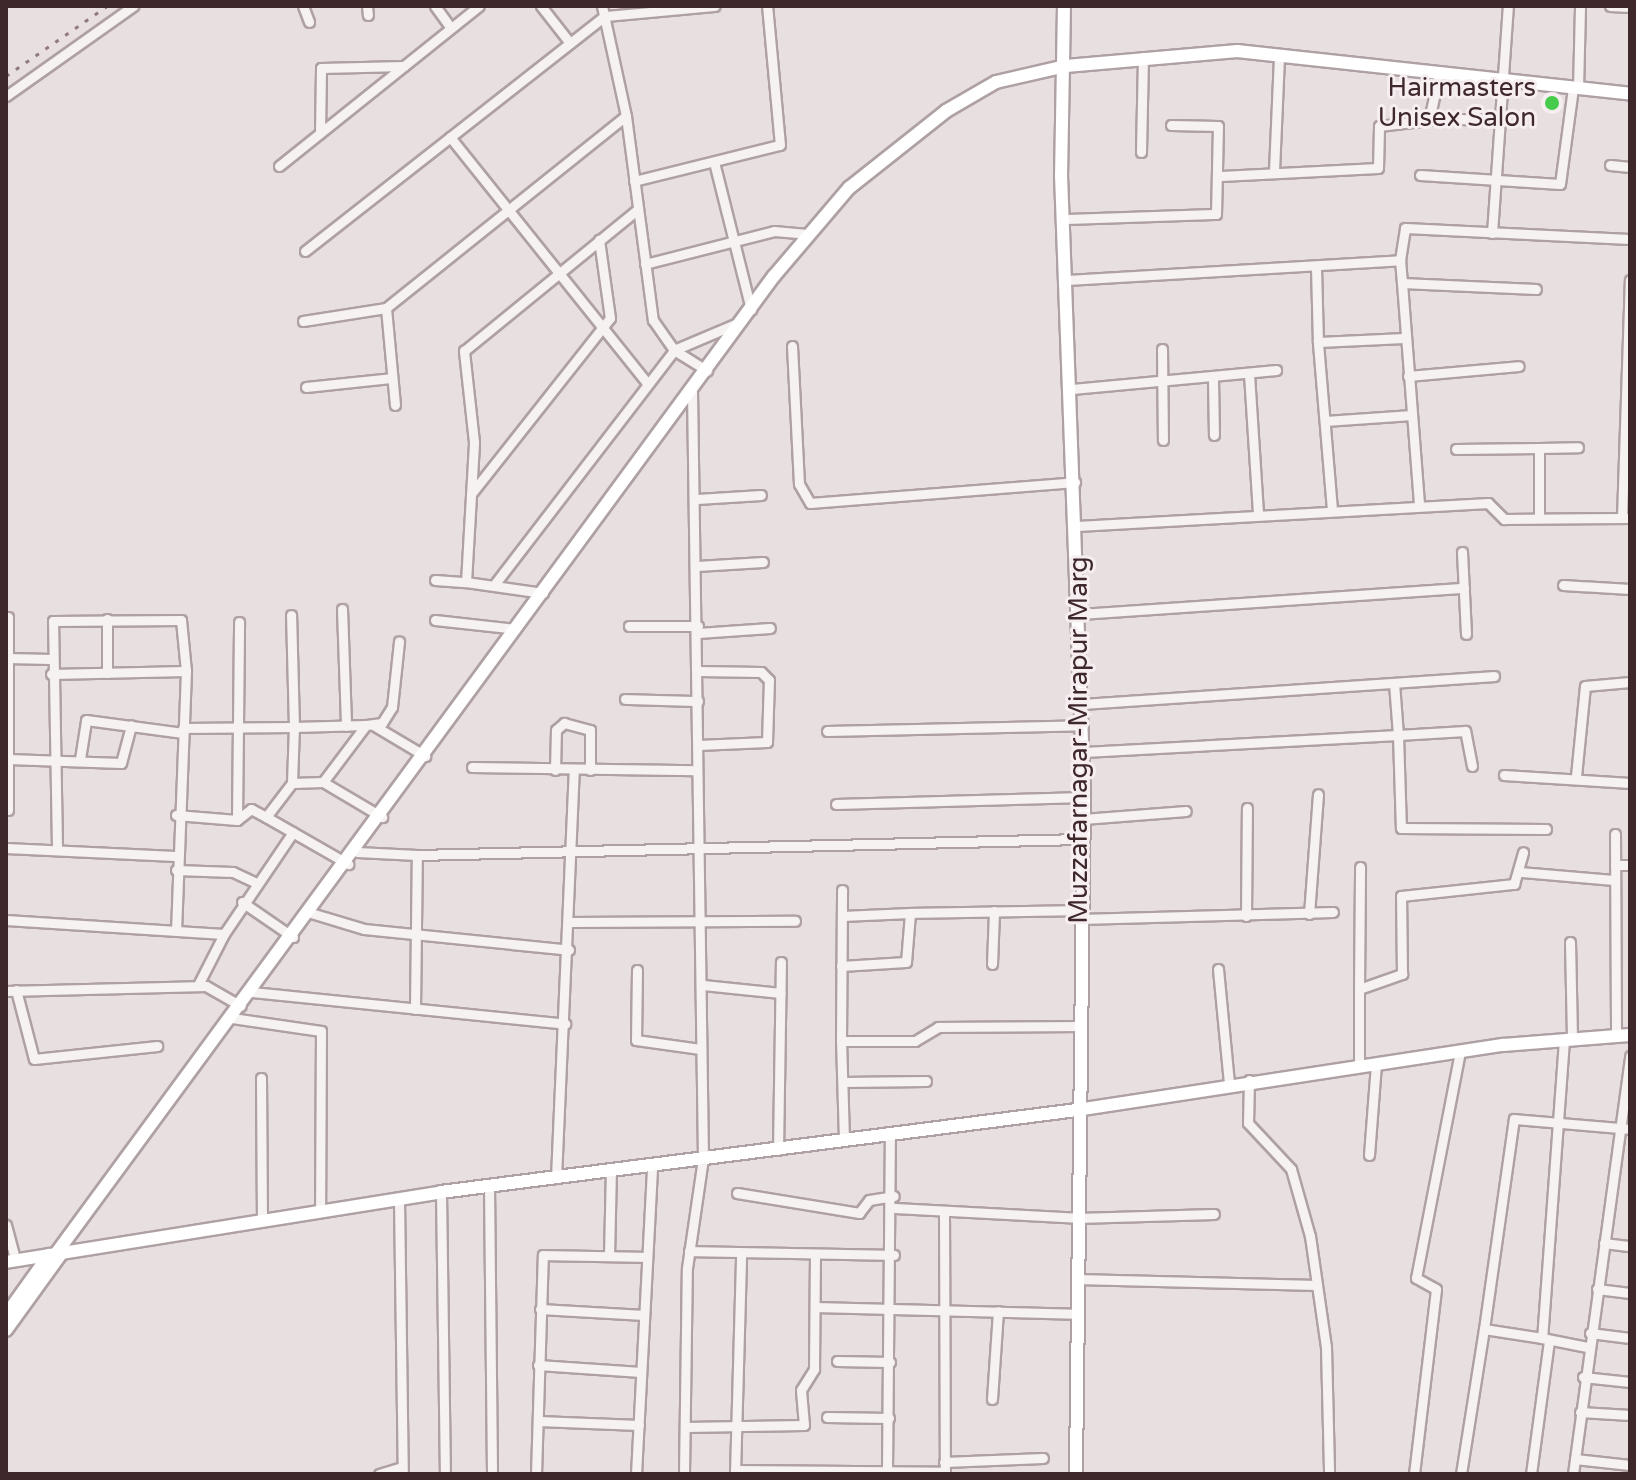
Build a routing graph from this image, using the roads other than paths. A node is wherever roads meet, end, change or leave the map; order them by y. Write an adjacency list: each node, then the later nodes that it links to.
1 (133, 6): 25 (street)
2 (303, 6): 14 (street)
3 (435, 6): 15 (street)
4 (479, 6): 15 (street)
5 (541, 6): 16 (street)
6 (715, 6): 13 (street)
7 (767, 6): 33 (street)
8 (1064, 6): 20 (main road, Muzzafarnagar-Mirapur Marg)
9 (1508, 6): 22 (street)
10 (1580, 6): 23 (street)
11 (1610, 6): 12 (street)
12 (1630, 7)
13 (604, 11): 16 (street); 26 (street)
14 (309, 22)
15 (451, 28): 19 (street)
16 (570, 43): 31 (street)
17 (1279, 56): 18 (main road); 21 (main road); 37 (street)
18 (1143, 57): 20 (main road); 32 (street)
19 (404, 66): 30 (street); 30 (street)
20 (1066, 66): 44 (main road, Muzzafarnagar-Mirapur Marg); 46 (main road)
21 (1439, 74): 22 (main road); 27 (street)
22 (1502, 79): 23 (main road); 41 (street)
23 (1575, 88): 24 (main road); 41 (street)
24 (1630, 94)
25 (6, 96)
26 (626, 116): 40 (street); 43 (street)
27 (1430, 118): 28 (street); 37 (street)
28 (1491, 120)
29 (1171, 125): 39 (street)
30 (320, 133): 35 (street)
31 (450, 137): 43 (street); 50 (street)
32 (1141, 152)
33 (714, 162): 40 (street); 49 (street)
34 (1610, 165): 36 (street)
35 (279, 166)
36 (1630, 167)
37 (1274, 171): 39 (street)
38 (1420, 175): 41 (street)
39 (1221, 176): 44 (street)
40 (634, 181): 42 (street)
41 (1494, 181): 45 (street)
42 (637, 210): 48 (street); 52 (street)
43 (508, 211): 54 (street); 59 (street)
44 (1064, 219): 55 (main road, Muzzafarnagar-Mirapur Marg)
45 (1492, 233): 47 (street); 51 (street)
46 (810, 234): 49 (street); 60 (main road)
47 (1630, 239)
48 (599, 240): 54 (street); 63 (street)
49 (734, 241): 52 (street); 60 (street)
50 (305, 251)
51 (1400, 260): 53 (street); 57 (street)
52 (645, 264): 68 (street)
53 (1316, 267): 55 (street); 65 (street)
54 (559, 272): 63 (street); 91 (street)
55 (1067, 280): 79 (main road, Muzzafarnagar-Mirapur Marg)
56 (1630, 280): 86 (street)
57 (1402, 283): 58 (street); 64 (street)
58 (1536, 289)
59 (386, 308): 61 (street); 74 (street)
60 (751, 309): 62 (main road)
61 (303, 321)
62 (742, 321): 68 (street); 71 (main road)
63 (603, 330): 76 (street); 91 (street)
64 (1405, 338): 65 (street); 73 (street)
65 (1318, 342): 83 (street)
66 (792, 346): 90 (street)
67 (1162, 349): 77 (street)
68 (674, 350): 71 (street); 76 (street)
69 (1519, 366): 73 (street)
70 (1276, 370): 72 (street)
71 (707, 371): 80 (main road)
72 (1249, 374): 75 (street); 96 (street)
73 (1408, 376): 82 (street)
74 (391, 378): 78 (street); 81 (street)
75 (1213, 379): 77 (street); 84 (street)
76 (647, 383): 105 (street)
77 (1162, 385): 79 (street); 85 (street)
78 (306, 387)
79 (1072, 389): 90 (main road, Muzzafarnagar-Mirapur Marg)
80 (692, 392): 93 (street); 109 (main road)
81 (395, 405)
82 (1412, 415): 83 (street); 94 (street)
83 (1325, 421): 95 (street)
84 (1214, 435)
85 (1163, 440)
86 (1628, 444): 98 (street)
87 (1578, 447): 88 (street)
88 (1539, 448): 89 (street); 97 (street)
89 (1456, 449)
90 (1075, 482): 99 (main road, Muzzafarnagar-Mirapur Marg)
91 (471, 494): 104 (street)
92 (761, 495): 93 (street)
93 (697, 499): 102 (street)
94 (1419, 506): 95 (street); 97 (street)
95 (1332, 510): 96 (street)
96 (1258, 512): 99 (street)
97 (1539, 518): 98 (street)
98 (1626, 518)
99 (1077, 526): 111 (main road, Muzzafarnagar-Mirapur Marg)
100 (1462, 552): 107 (street)
101 (763, 562): 102 (street)
102 (697, 566): 120 (street)
103 (435, 580): 104 (street)
104 (466, 582): 105 (street)
105 (494, 585): 109 (street)
106 (1563, 585): 108 (street)
107 (1464, 588): 111 (street); 121 (street)
108 (1630, 589)
109 (543, 593): 119 (main road)
110 (342, 609): 138 (street)
111 (1080, 614): 134 (main road, Muzzafarnagar-Mirapur Marg)
112 (291, 615): 140 (street)
113 (8, 617): 123 (street)
114 (107, 619): 124 (street); 125 (street); 127 (street)
115 (435, 620): 119 (street)
116 (239, 622): 139 (street)
117 (629, 626): 120 (street)
118 (770, 628): 120 (street)
119 (516, 629): 146 (main road)
120 (698, 630): 126 (street)
121 (1466, 634)
122 (399, 641): 136 (street)
123 (7, 658): 124 (street); 148 (street)
124 (51, 659): 128 (street)
125 (186, 671): 127 (street); 141 (street)
126 (698, 671): 133 (street); 144 (street)
127 (107, 673): 128 (street)
128 (51, 674): 147 (street)
129 (1494, 676): 131 (street)
130 (1630, 682): 157 (street)
131 (1394, 683): 134 (street); 143 (street)
132 (625, 699): 133 (street)
133 (698, 701): 144 (street)
134 (1083, 704): 137 (main road, Muzzafarnagar-Mirapur Marg)
135 (131, 725): 141 (street); 149 (street); 149 (street)
136 (370, 725): 138 (street); 146 (street); 158 (street)
137 (1083, 725): 142 (street); 145 (main road, Muzzafarnagar-Mirapur Marg)
138 (346, 726): 140 (street)
139 (242, 727): 140 (street); 141 (street); 171 (street)
140 (294, 727): 159 (street)
141 (183, 730): 167 (street)
142 (827, 731)
143 (1398, 735): 145 (street); 150 (street); 172 (street)
144 (698, 745): 155 (street)
145 (1084, 752): 162 (main road, Muzzafarnagar-Mirapur Marg)
146 (425, 756): 169 (main road)
147 (53, 757): 148 (street); 149 (street); 176 (street)
148 (8, 759): 165 (street)
149 (80, 759)
150 (1472, 766)
151 (472, 767): 152 (street)
152 (555, 770): 153 (street); 154 (street)
153 (574, 770): 154 (street); 179 (street)
154 (590, 770): 155 (street)
155 (697, 770): 177 (street)
156 (1504, 775): 157 (street)
157 (1576, 776): 160 (street)
158 (323, 782): 159 (street); 169 (street)
159 (292, 783): 168 (street)
160 (1630, 783)
161 (1318, 794): 199 (street)
162 (1084, 797): 163 (street); 170 (main road, Muzzafarnagar-Mirapur Marg)
163 (836, 804)
164 (1247, 808): 201 (street)
165 (8, 810)
166 (1186, 811): 170 (street)
167 (176, 815): 171 (street); 183 (street)
168 (266, 817): 171 (street); 173 (street)
169 (382, 817): 180 (main road)
170 (1083, 819): 175 (main road, Muzzafarnagar-Mirapur Marg)
171 (237, 820)
172 (1546, 829)
173 (293, 832): 184 (street); 191 (street)
174 (1615, 834): 185 (street)
175 (1082, 839): 177 (street); 198 (main road, Muzzafarnagar-Mirapur Marg)
176 (57, 847): 178 (street); 183 (street)
177 (697, 847): 179 (street); 205 (street)
178 (6, 848)
179 (573, 851): 182 (street); 204 (street)
180 (357, 852): 182 (street); 184 (main road)
181 (1523, 852): 189 (street)
182 (417, 855): 207 (street)
183 (175, 856): 188 (street)
184 (348, 864): 196 (main road)
185 (1615, 865): 186 (street); 190 (street)
186 (1630, 865)
187 (1360, 867): 219 (street)
188 (176, 870): 191 (street); 206 (street)
189 (1521, 872): 190 (street); 219 (street)
190 (1615, 880): 228 (street)
191 (254, 882): 193 (street)
192 (842, 890): 200 (street)
193 (242, 902): 208 (street); 209 (street)
194 (994, 911): 197 (street); 198 (street); 213 (street)
195 (1333, 912): 199 (street)
196 (311, 913): 207 (street); 209 (main road)
197 (910, 913): 200 (street); 214 (street)
198 (1080, 914): 201 (street); 227 (main road, Muzzafarnagar-Mirapur Marg)
199 (1309, 914): 201 (street)
200 (842, 916): 214 (street)
201 (1246, 916)
202 (6, 920): 206 (street)
203 (795, 921): 205 (street)
204 (570, 922): 205 (street); 211 (street)
205 (701, 923): 218 (street)
206 (176, 929): 208 (street)
207 (416, 933): 211 (street); 224 (street)
208 (224, 934): 217 (street)
209 (293, 937): 221 (main road)
210 (1570, 942): 229 (street)
211 (569, 950): 226 (street)
212 (781, 962): 222 (street)
213 (992, 964)
214 (841, 966): 230 (street)
215 (1218, 969): 241 (street)
216 (637, 970): 232 (street)
217 (198, 985): 220 (street); 223 (street)
218 (703, 985): 222 (street); 232 (street)
219 (1359, 989): 236 (street)
220 (11, 990): 231 (street)
221 (252, 992): 223 (main road); 224 (street)
222 (781, 993): 248 (street)
223 (241, 1006): 225 (main road)
224 (415, 1009): 226 (street)
225 (232, 1018): 260 (street); 270 (main road)
226 (565, 1024): 253 (street)
227 (1078, 1026): 230 (street); 242 (main road, Muzzafarnagar-Mirapur Marg)
228 (1623, 1035): 229 (main road)
229 (1568, 1040): 233 (main road); 243 (street)
230 (841, 1041): 240 (street)
231 (157, 1046)
232 (700, 1049): 250 (street)
233 (1460, 1051): 235 (main road); 324 (street)
234 (1630, 1056): 244 (street)
235 (1376, 1063): 236 (main road); 249 (street)
236 (1359, 1066): 238 (main road)
237 (261, 1078): 263 (street)
238 (1249, 1080): 241 (main road); 277 (street)
239 (926, 1081): 240 (street)
240 (843, 1082): 247 (street)
241 (1229, 1084): 242 (main road)
242 (1077, 1110): 246 (main road); 264 (main road, Muzzafarnagar-Mirapur Marg)
243 (1560, 1125): 244 (street); 288 (street); 292 (street)
244 (1617, 1128): 245 (street); 266 (street)
245 (1630, 1129)
246 (890, 1134): 247 (main road); 257 (street)
247 (844, 1140): 248 (main road)
248 (778, 1150): 250 (main road)
249 (1369, 1155)
250 (703, 1158): 251 (main road); 268 (street)
251 (652, 1165): 252 (main road); 274 (street)
252 (611, 1170): 253 (main road); 273 (street)
253 (556, 1178): 254 (main road)
254 (489, 1186): 255 (main road); 318 (street)
255 (441, 1192): 258 (main road); 317 (street)
256 (737, 1193): 257 (street)
257 (894, 1196): 259 (street)
258 (399, 1199): 260 (main road); 313 (street)
259 (895, 1208): 261 (street); 272 (street)
260 (320, 1209): 263 (main road)
261 (944, 1211): 264 (street); 281 (street)
262 (1214, 1214): 264 (street)
263 (262, 1217): 270 (main road)
264 (1077, 1218): 276 (main road, Muzzafarnagar-Mirapur Marg)
265 (6, 1225): 275 (street)
266 (1604, 1243): 267 (street); 278 (street)
267 (1630, 1246)
268 (689, 1251): 269 (street); 307 (street)
269 (741, 1254): 271 (street); 308 (street)
270 (55, 1255): 275 (main road); 286 (main road); 289 (main road)
271 (815, 1255): 272 (street); 280 (street)
272 (894, 1255): 283 (street)
273 (609, 1256): 274 (street); 282 (street)
274 (647, 1257): 287 (street)
275 (11, 1260)
276 (1076, 1279): 277 (street); 285 (main road, Muzzafarnagar-Mirapur Marg)
277 (1317, 1285): 323 (street)
278 (1597, 1289): 279 (street); 290 (street)
279 (1630, 1293)
280 (815, 1307): 283 (street); 308 (street)
281 (943, 1308): 283 (street); 284 (street); 312 (street)
282 (540, 1309): 287 (street); 296 (street)
283 (892, 1309): 295 (street)
284 (998, 1311): 285 (street); 300 (street)
285 (1076, 1314): 322 (main road, Muzzafarnagar-Mirapur Marg)
286 (6, 1315)
287 (644, 1315): 297 (street)
288 (1484, 1329): 292 (street); 325 (street)
289 (6, 1330)
290 (1590, 1333): 291 (street); 293 (street)
291 (1630, 1338)
292 (1545, 1339): 293 (street); 326 (street)
293 (1587, 1347): 298 (street)
294 (837, 1361): 295 (street)
295 (890, 1362): 304 (street)
296 (538, 1365): 297 (street); 305 (street)
297 (641, 1372): 306 (street)
298 (1583, 1377): 299 (street); 301 (street)
299 (1630, 1382)
300 (992, 1399)
301 (1580, 1412): 302 (street); 310 (street)
302 (1630, 1415)
303 (827, 1417): 304 (street)
304 (889, 1418): 314 (street)
305 (538, 1421): 306 (street); 319 (street)
306 (639, 1425): 320 (street)
307 (685, 1427): 308 (street); 321 (street)
308 (735, 1427): 315 (street)
309 (1043, 1458): 312 (street)
310 (1575, 1459): 311 (street); 327 (street)
311 (1630, 1465)
312 (945, 1469): 314 (street)
313 (402, 1470): 316 (street)
314 (887, 1470): 315 (street)
315 (735, 1472)
316 (379, 1474)
317 (445, 1474)
318 (492, 1474)
319 (536, 1474)
320 (636, 1474)
321 (684, 1474)
322 (1076, 1474)
323 (1329, 1474)
324 (1414, 1474)
325 (1461, 1474)
326 (1531, 1474)
327 (1573, 1474)

